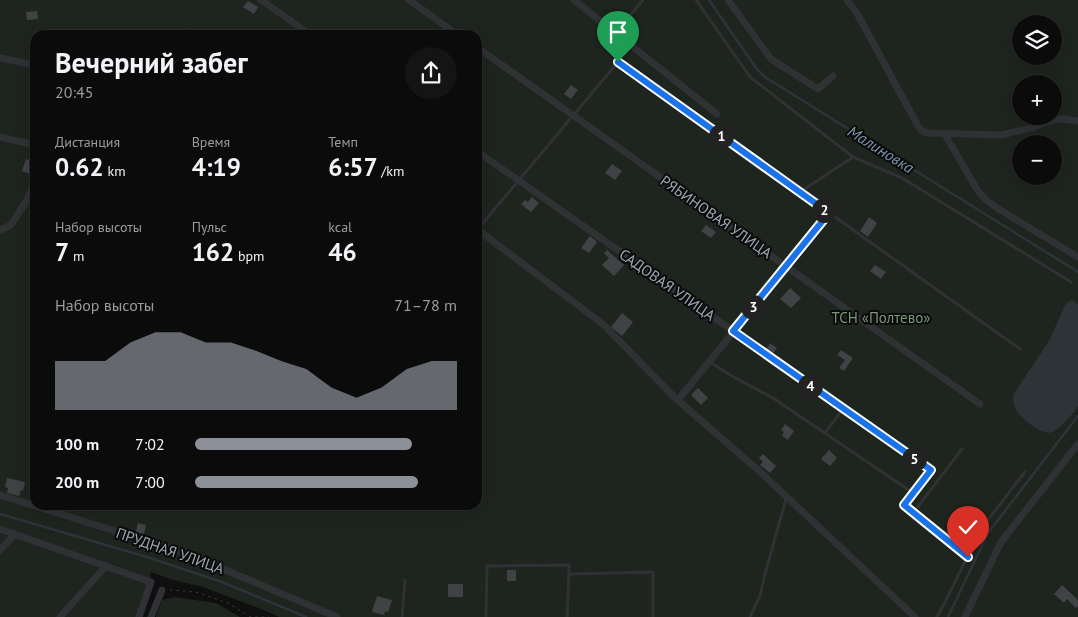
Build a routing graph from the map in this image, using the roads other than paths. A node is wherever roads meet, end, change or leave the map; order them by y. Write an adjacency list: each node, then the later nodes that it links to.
1 (261, 0): 8 (street)
2 (409, 0): 9 (street)
3 (574, 0): 10 (street)
4 (643, 0): 10 (lane)
5 (696, 0): 22 (lane)
6 (728, 0): 14 (street)
7 (847, 0): 18 (street)
8 (304, 30)
9 (451, 30)
10 (615, 33): 15 (street)
11 (482, 51): 16 (street, РЯБИНОВАЯ УЛИЦА)
12 (0, 58): 13 (street)
13 (30, 64)
14 (833, 76)
15 (716, 114)
16 (573, 116): 23 (lane); 24 (lane); 30 (street, РЯБИНОВАЯ УЛИЦА)
17 (1078, 121): 18 (street)
18 (944, 134): 29 (street)
19 (0, 137): 20 (street)
20 (30, 143)
21 (482, 155): 23 (street, САДОВАЯ УЛИЦА)
22 (854, 157): 31 (lane); 33 (lane)
23 (519, 181): 26 (lane); 32 (street, САДОВАЯ УЛИЦА)
24 (786, 182)
25 (30, 193): 27 (street)
26 (482, 225)
27 (0, 230)
28 (482, 233): 35 (street)
29 (1078, 257)
30 (786, 267): 32 (street); 36 (street, РЯБИНОВАЯ УЛИЦА)
31 (1071, 282)
32 (733, 331): 34 (street); 37 (street, САДОВАЯ УЛИЦА)
33 (1020, 349)
34 (709, 361): 35 (street); 38 (lane)
35 (678, 400): 45 (street)
36 (980, 404)
37 (843, 408): 38 (lane); 41 (street, САДОВАЯ УЛИЦА)
38 (826, 433): 43 (lane)
39 (1078, 444): 68 (street)
40 (962, 449): 48 (lane)
41 (931, 470): 43 (lane)
42 (1026, 472): 52 (lane)
43 (913, 493): 48 (lane)
44 (0, 495): 46 (street, ПРУДНАЯ УЛИЦА)
45 (787, 497): 65 (lane); 66 (street)
46 (30, 504)
47 (48, 510): 60 (street, ПРУДНАЯ УЛИЦА)
48 (913, 513): 52 (lane)
49 (0, 529): 50 (street)
50 (15, 534): 51 (street); 53 (street)
51 (0, 550)
52 (968, 557): 67 (lane)
53 (106, 566): 57 (street); 58 (street)
54 (568, 574): 62 (lane); 63 (lane); 64 (lane)
55 (405, 580): 61 (lane)
56 (162, 590): 59 (street)
57 (60, 617)
58 (139, 617)
59 (151, 617)
60 (337, 617)
61 (402, 617)
62 (486, 617)
63 (567, 617)
64 (653, 617)
65 (750, 617)
66 (915, 617)
67 (937, 617)
68 (965, 617)

